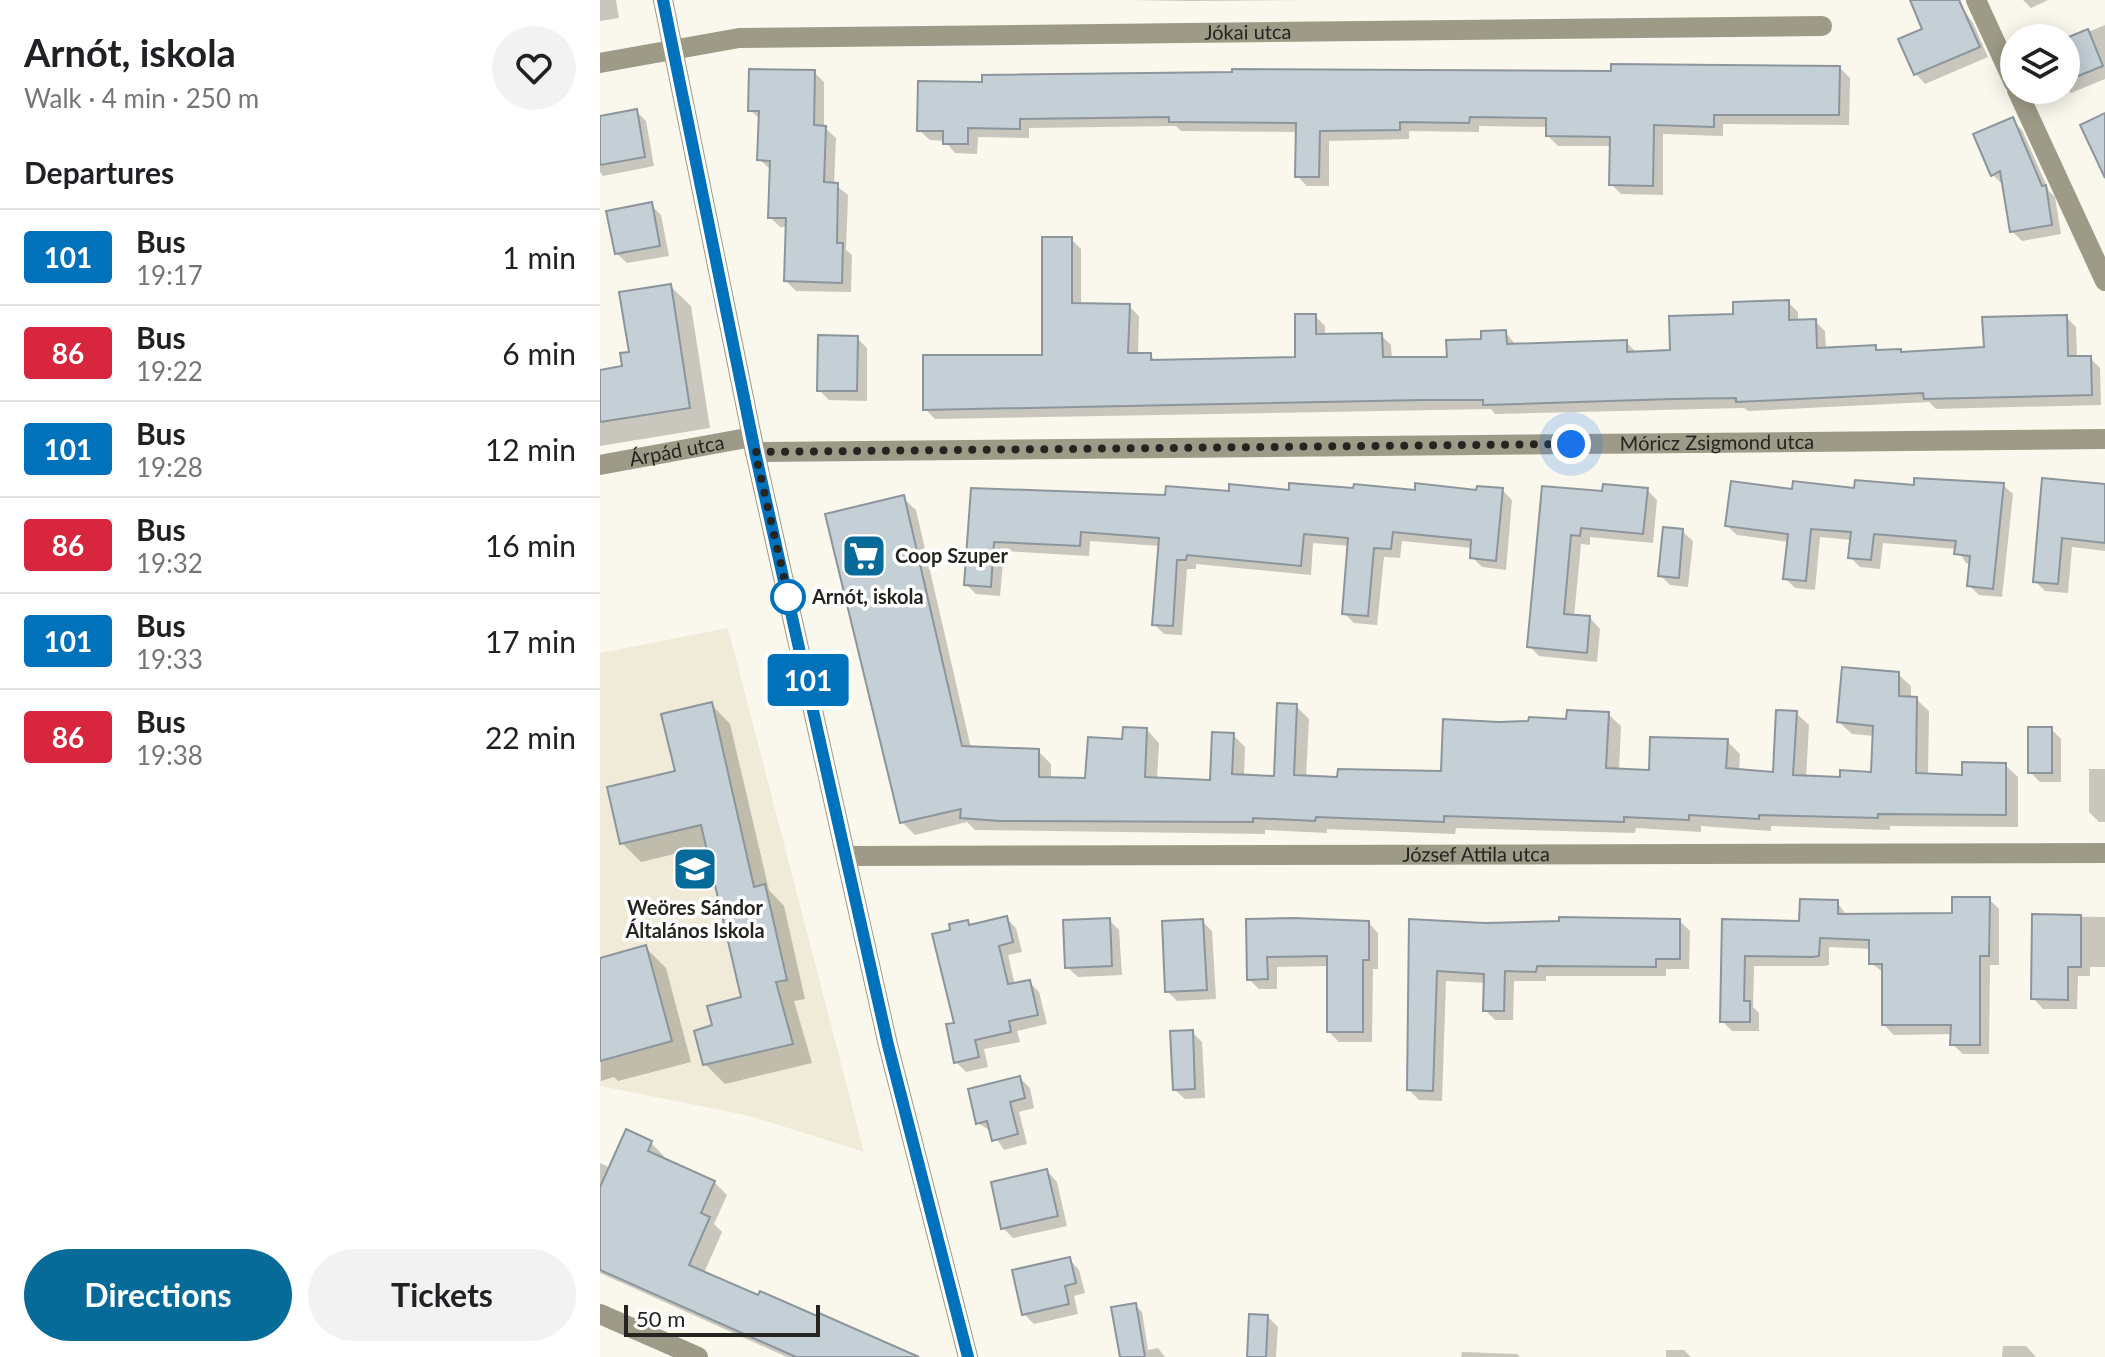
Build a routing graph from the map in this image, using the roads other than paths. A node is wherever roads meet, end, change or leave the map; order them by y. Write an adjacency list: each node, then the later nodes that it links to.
1 (663, 0): 4 (street)
2 (1976, 0): 5 (street)
3 (1822, 26): 4 (street, Jókai utca)
4 (674, 50): 6 (street, Jókai utca); 10 (street)
5 (2000, 52)
6 (600, 63)
7 (2023, 104): 8 (street)
8 (2105, 281)
9 (2105, 439): 10 (street, Móricz Zsigmond utca)
10 (753, 445): 11 (street, Árpád utca); 13 (street)
11 (600, 465)
12 (2105, 853): 13 (street, József Attila utca)
13 (848, 856): 16 (street)
14 (600, 1314): 15 (street)
15 (698, 1357)
16 (968, 1357)

